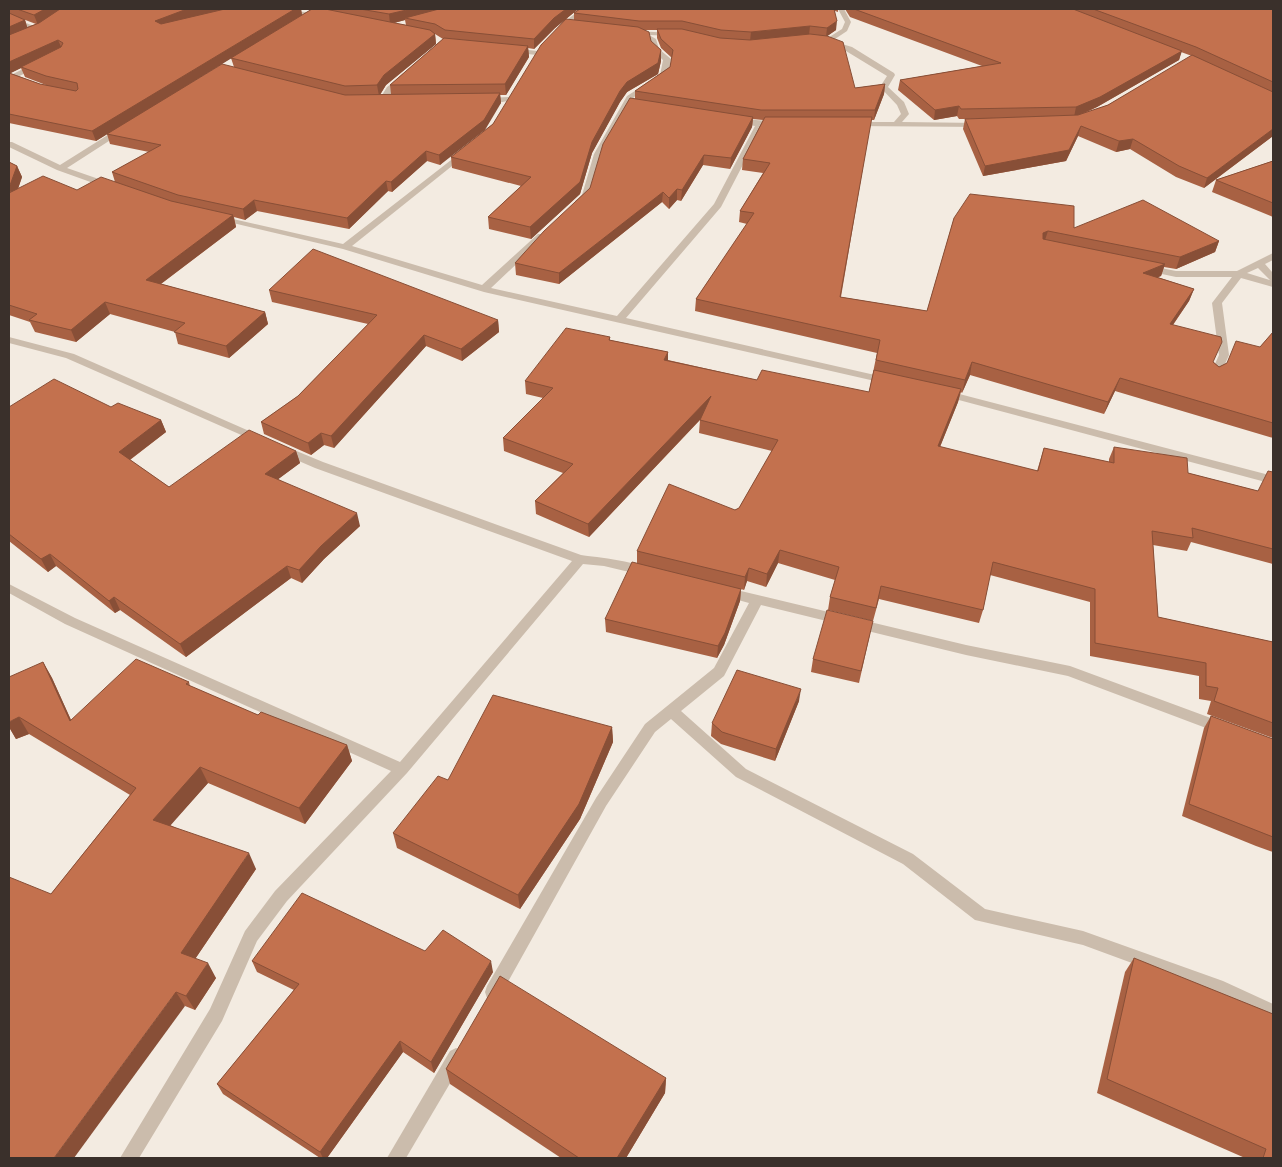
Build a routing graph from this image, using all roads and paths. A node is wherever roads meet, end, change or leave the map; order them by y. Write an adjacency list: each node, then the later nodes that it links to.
1 (250, 9): 2 (street)
2 (258, 9): 5 (street)
3 (618, 9): 9 (street)
4 (841, 9): 17 (street)
5 (319, 11): 6 (street); 8 (street)
6 (334, 17)
7 (9, 18): 14 (street)
8 (299, 24)
9 (564, 25): 10 (street); 15 (street)
10 (574, 26)
11 (621, 32): 12 (street)
12 (639, 34): 13 (street); 42 (street)
13 (682, 34)
14 (24, 36)
15 (552, 36)
16 (818, 40): 17 (street)
17 (827, 41): 36 (street)
18 (546, 43): 20 (street)
19 (499, 49): 20 (street)
20 (537, 53): 22 (street)
21 (45, 61): 24 (street)
22 (532, 61)
23 (412, 72): 27 (street)
24 (11, 78): 25 (street)
25 (22, 80)
26 (374, 100): 27 (street)
27 (384, 100): 28 (street)
28 (393, 100)
29 (470, 100): 30 (street)
30 (504, 108)
31 (727, 118): 33 (street)
32 (133, 124): 40 (street)
33 (760, 124): 34 (street); 53 (street)
34 (786, 124)
35 (850, 124): 36 (street)
36 (896, 124): 37 (street)
37 (993, 125)
38 (9, 144): 40 (street)
39 (474, 144): 45 (street)
40 (60, 168): 41 (street)
41 (123, 190)
42 (571, 209)
43 (206, 215): 45 (street)
44 (549, 229): 52 (street)
45 (345, 248): 52 (street)
46 (1273, 256): 47 (street)
47 (1260, 263): 49 (street); 50 (street)
48 (1138, 266): 49 (street)
49 (1239, 274): 51 (street); 55 (street)
50 (1273, 278)
51 (1273, 284)
52 (484, 289): 53 (street)
53 (619, 320): 56 (street)
54 (9, 340): 59 (street)
55 (1215, 375)
56 (899, 383)
57 (937, 391): 58 (street)
58 (1273, 480)
59 (580, 559): 60 (street); 66 (street)
60 (661, 576)
61 (9, 588): 66 (street)
62 (709, 588): 63 (street)
63 (757, 600): 64 (street); 65 (street)
64 (672, 711): 67 (street); 68 (street)
65 (1234, 732)
66 (402, 769): 70 (street)
67 (484, 1008)
68 (1273, 1012)
69 (464, 1042): 71 (street)
70 (130, 1158)
71 (396, 1158)

